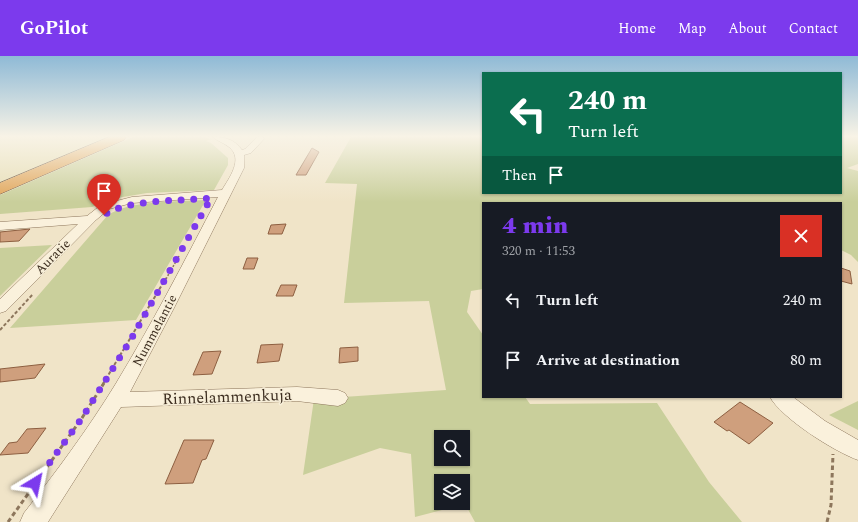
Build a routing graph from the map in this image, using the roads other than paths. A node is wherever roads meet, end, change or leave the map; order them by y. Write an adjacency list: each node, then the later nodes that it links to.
1 (70, 159): 3 (highway)
2 (240, 159): 4 (street, Nummelantie)
3 (0, 189)
4 (226, 193): 5 (street, Auratie); 10 (street, Nummelantie)
5 (90, 219): 6 (street); 7 (street, Auratie)
6 (0, 226)
7 (0, 308)
8 (338, 398): 10 (street, Rinnelammenkuja)
9 (781, 398): 11 (street)
10 (115, 400): 12 (street, Nummelantie)
11 (858, 452)
12 (33, 522)

